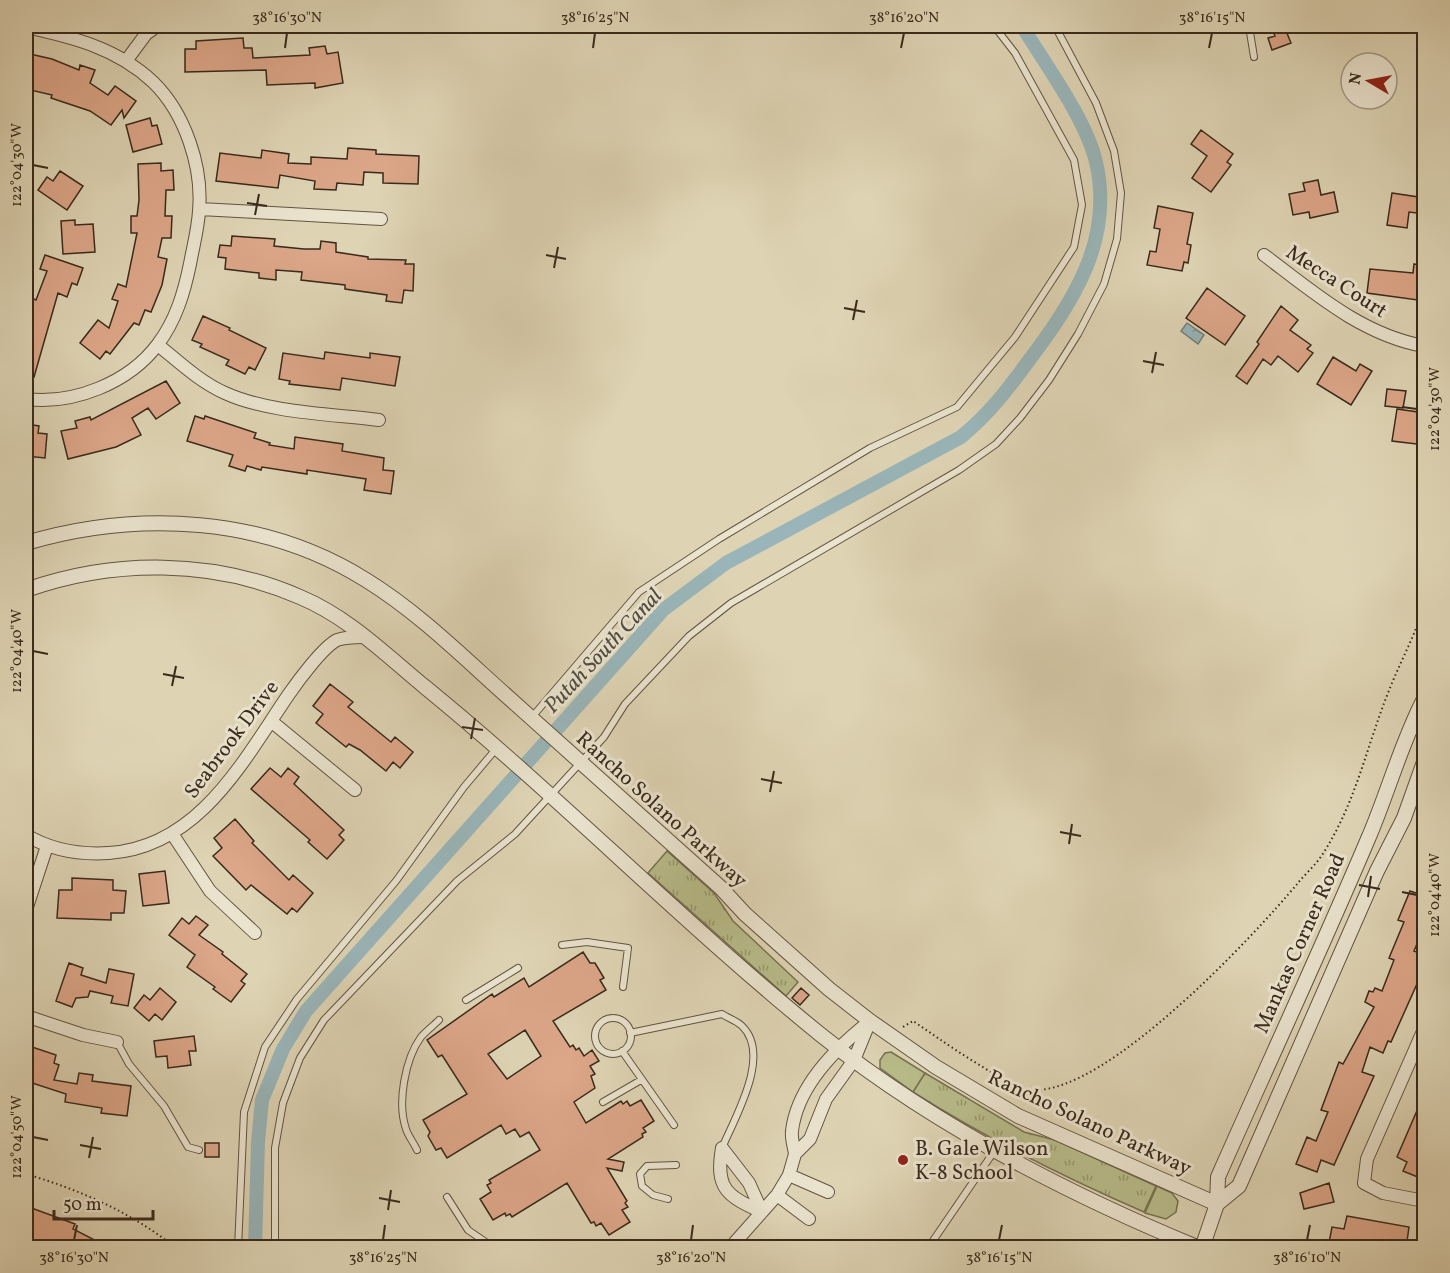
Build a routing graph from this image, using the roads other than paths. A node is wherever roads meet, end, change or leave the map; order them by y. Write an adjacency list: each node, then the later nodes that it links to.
1 (157, 26): 7 (street)
2 (994, 26): 19 (lane)
3 (1055, 26): 22 (lane)
4 (1248, 26): 6 (lane)
5 (26, 27): 7 (street)
6 (1254, 57)
7 (126, 61): 8 (street)
8 (200, 209): 9 (street); 11 (street)
9 (381, 219)
10 (1264, 255): 12 (street, Mecca Court)
11 (158, 345): 13 (street); 14 (street)
12 (1425, 346)
13 (26, 399)
14 (379, 420)
15 (26, 543): 19 (street, Rancho Solano Parkway)
16 (26, 590): 17 (street)
17 (364, 636): 20 (street, Seabrook Drive); 21 (street)
18 (1425, 699): 59 (street, Mankas Corner Road)
19 (533, 719): 22 (street, Rancho Solano Parkway)
20 (271, 721): 24 (street); 27 (street, Seabrook Drive)
21 (502, 752): 25 (street); 64 (lane)
22 (577, 759): 25 (lane); 37 (street, Rancho Solano Parkway)
23 (1425, 762): 59 (street, Mankas Corner Road)
24 (355, 790)
25 (545, 791): 41 (street); 65 (lane)
26 (26, 835): 28 (street, Seabrook Drive)
27 (173, 835): 28 (street, Seabrook Drive); 30 (street)
28 (47, 846): 29 (street)
29 (26, 910)
30 (255, 933)
31 (562, 945): 33 (lane)
32 (518, 968): 34 (lane)
33 (623, 987)
34 (466, 1000)
35 (26, 1016): 40 (street)
36 (439, 1020): 50 (lane)
37 (870, 1022): 41 (street); 43 (street); 59 (street, Rancho Solano Parkway)
38 (1425, 1029): 58 (street)
39 (630, 1033): 42 (lane); 42 (lane); 47 (lane)
40 (117, 1042): 49 (lane)
41 (838, 1047): 43 (street); 51 (street)
42 (622, 1051): 44 (lane)
43 (854, 1060): 48 (street); 51 (street)
44 (641, 1080): 45 (lane); 46 (lane)
45 (603, 1102)
46 (674, 1125)
47 (722, 1148): 60 (street); 60 (street)
48 (996, 1149): 67 (lane); 68 (street)
49 (199, 1150)
50 (417, 1150)
51 (795, 1154): 53 (street)
52 (676, 1165): 57 (lane)
53 (789, 1175): 54 (street); 55 (street)
54 (828, 1191)
55 (777, 1195): 60 (street); 61 (street)
56 (447, 1197): 62 (lane)
57 (668, 1199)
58 (1425, 1201)
59 (1217, 1204): 68 (street, Mankas Corner Road)
60 (762, 1212): 63 (street)
61 (808, 1220)
62 (487, 1243)
63 (734, 1243): 66 (lane)
64 (238, 1248)
65 (275, 1248)
66 (749, 1248)
67 (928, 1248)
68 (1201, 1248)

